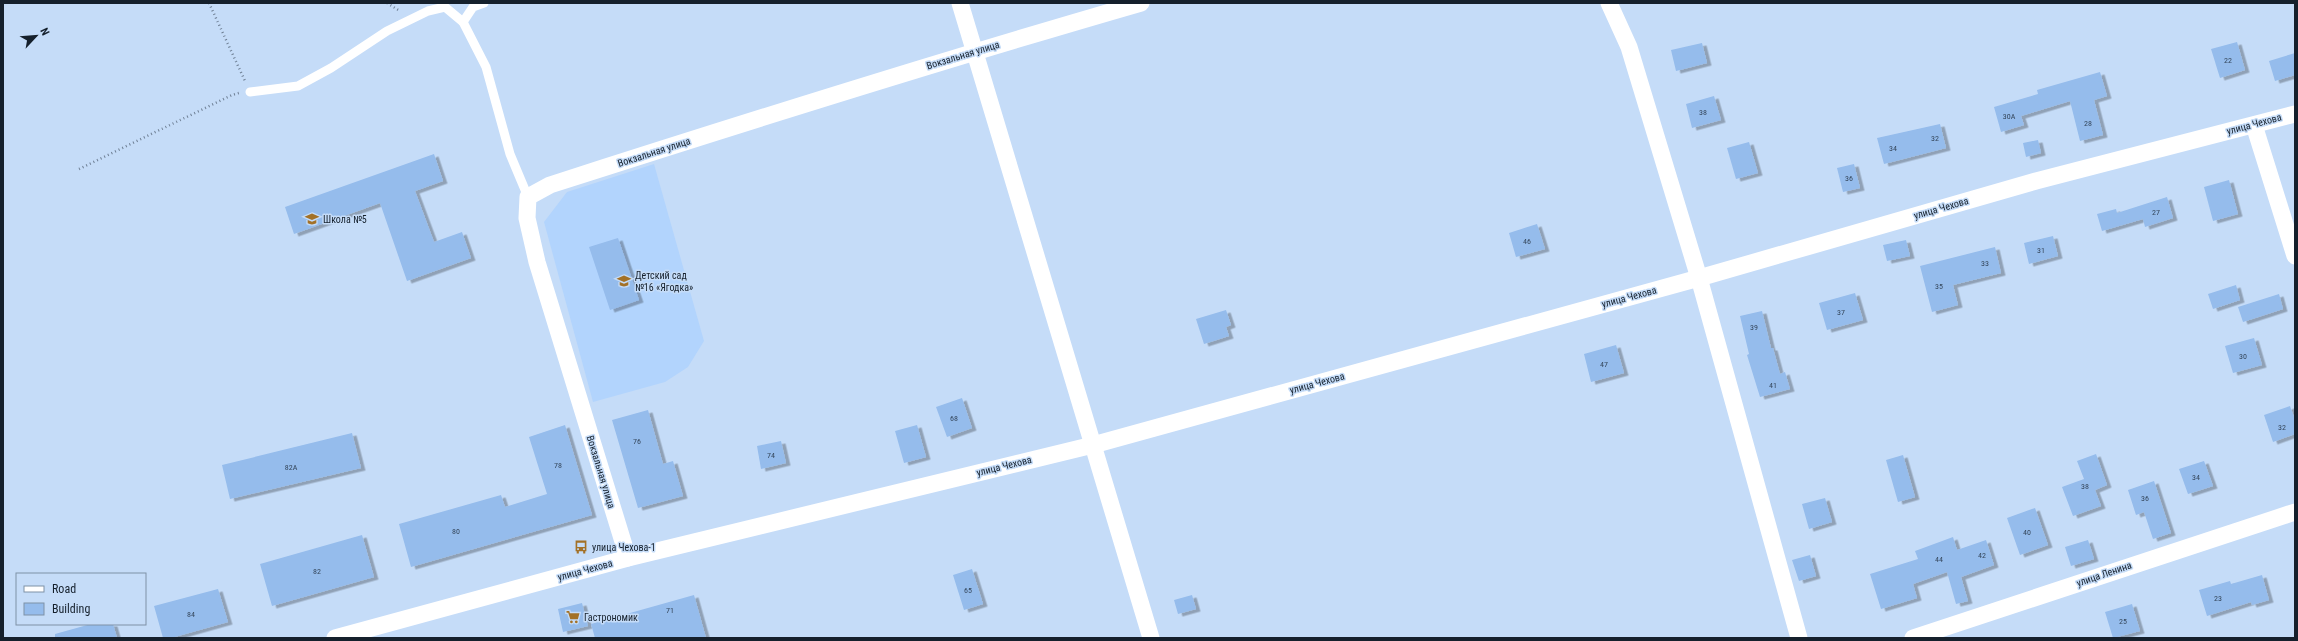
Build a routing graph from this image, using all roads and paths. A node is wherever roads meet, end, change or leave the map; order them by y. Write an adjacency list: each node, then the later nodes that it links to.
1 (209, 3): 8 (path)
2 (484, 3): 6 (lane)
3 (960, 3): 7 (street)
4 (1141, 3): 7 (street, Вокзальная улица)
5 (1609, 3): 14 (street)
6 (463, 22): 8 (lane); 12 (lane)
7 (976, 50): 12 (street, Вокзальная улица); 15 (street)
8 (250, 92): 11 (path)
9 (2295, 114): 10 (street, улица Чехова)
10 (2254, 125): 13 (street); 14 (street, улица Чехова)
11 (79, 169)
12 (528, 197): 17 (street, Вокзальная улица)
13 (2295, 256)
14 (1699, 278): 15 (street, улица Чехова); 20 (street)
15 (1093, 444): 17 (street, улица Чехова); 19 (street)
16 (2295, 512): 21 (street, улица Ленина)
17 (628, 558): 18 (street, улица Чехова)
18 (336, 638)
19 (1151, 638)
20 (1799, 638)
21 (1913, 638)

